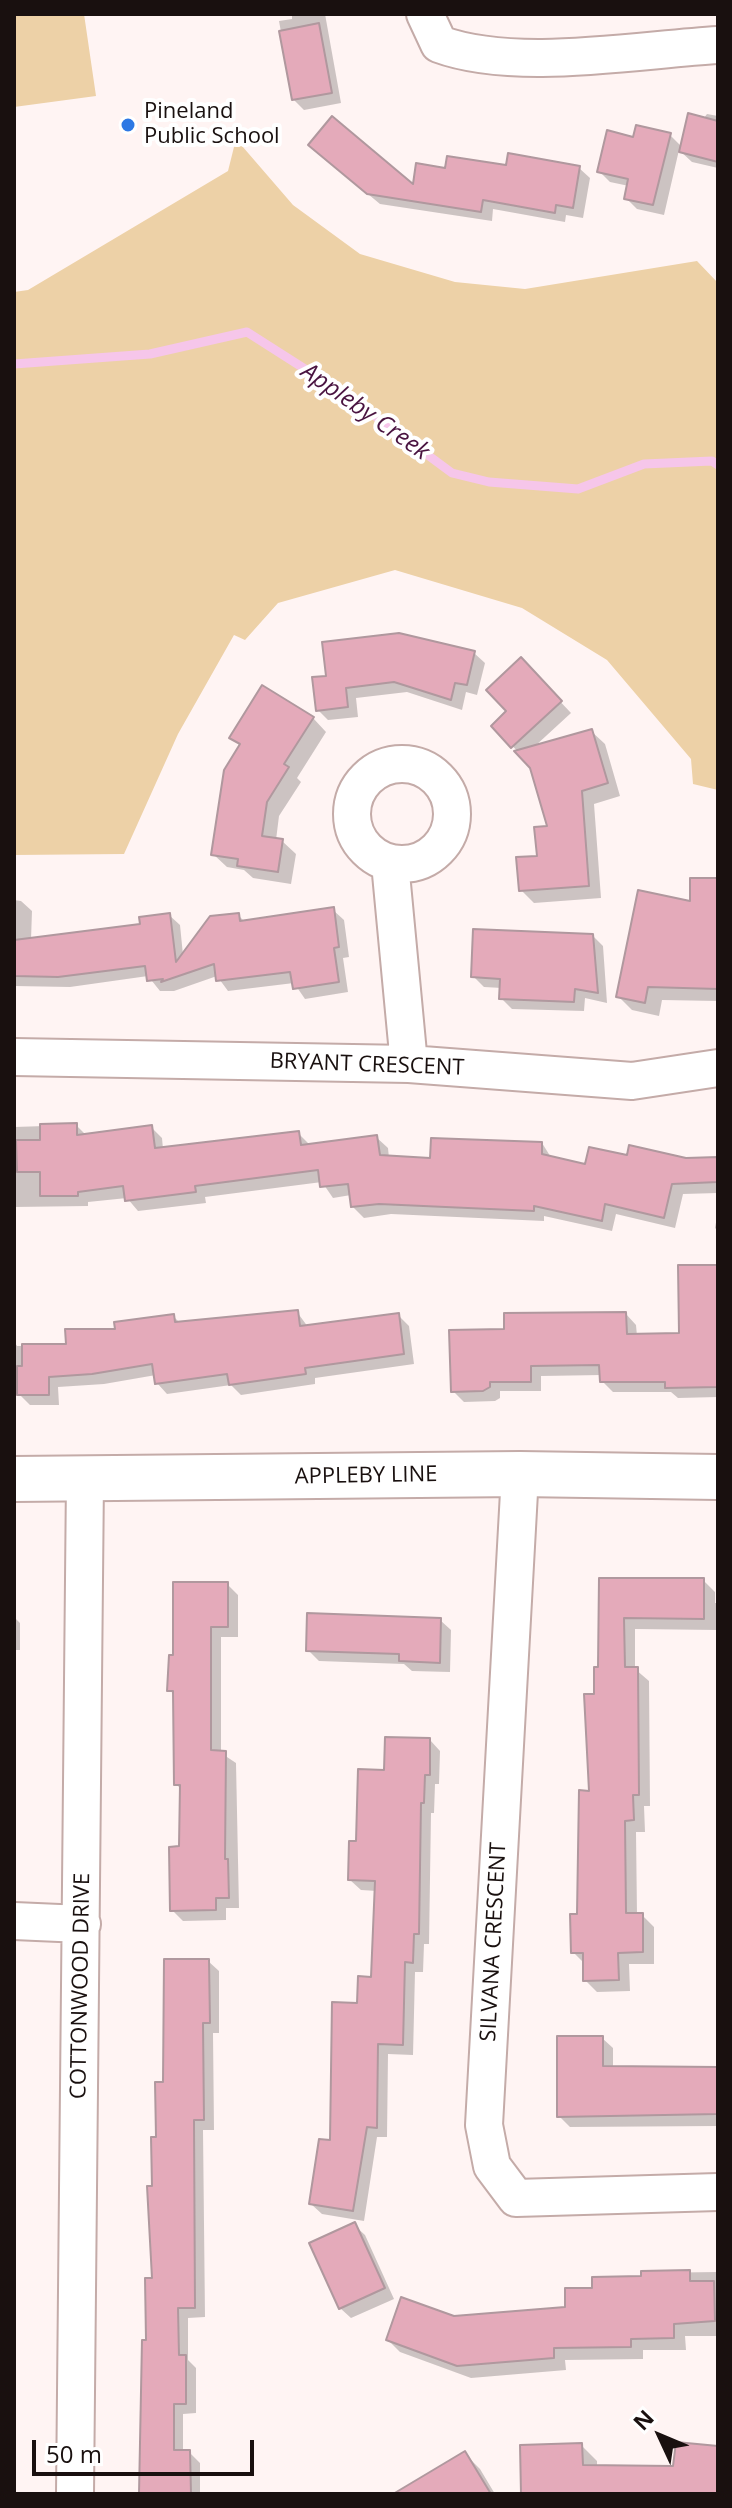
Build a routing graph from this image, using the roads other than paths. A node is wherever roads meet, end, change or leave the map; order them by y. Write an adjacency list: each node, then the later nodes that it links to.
1 (425, 14): 2 (street)
2 (718, 45)
3 (390, 863): 5 (street)
4 (14, 1057): 5 (street, BRYANT CRESCENT)
5 (409, 1064): 6 (street, BRYANT CRESCENT)
6 (718, 1068)
7 (520, 1474): 8 (main road, APPLEBY LINE); 9 (main road, APPLEBY LINE); 13 (street, SILVANA CRESCENT)
8 (718, 1477)
9 (85, 1478): 10 (main road, APPLEBY LINE); 12 (street, COTTONWOOD DRIVE)
10 (14, 1479)
11 (14, 1921): 12 (street)
12 (82, 1924): 14 (street, COTTONWOOD DRIVE)
13 (718, 2192)
14 (75, 2494)

